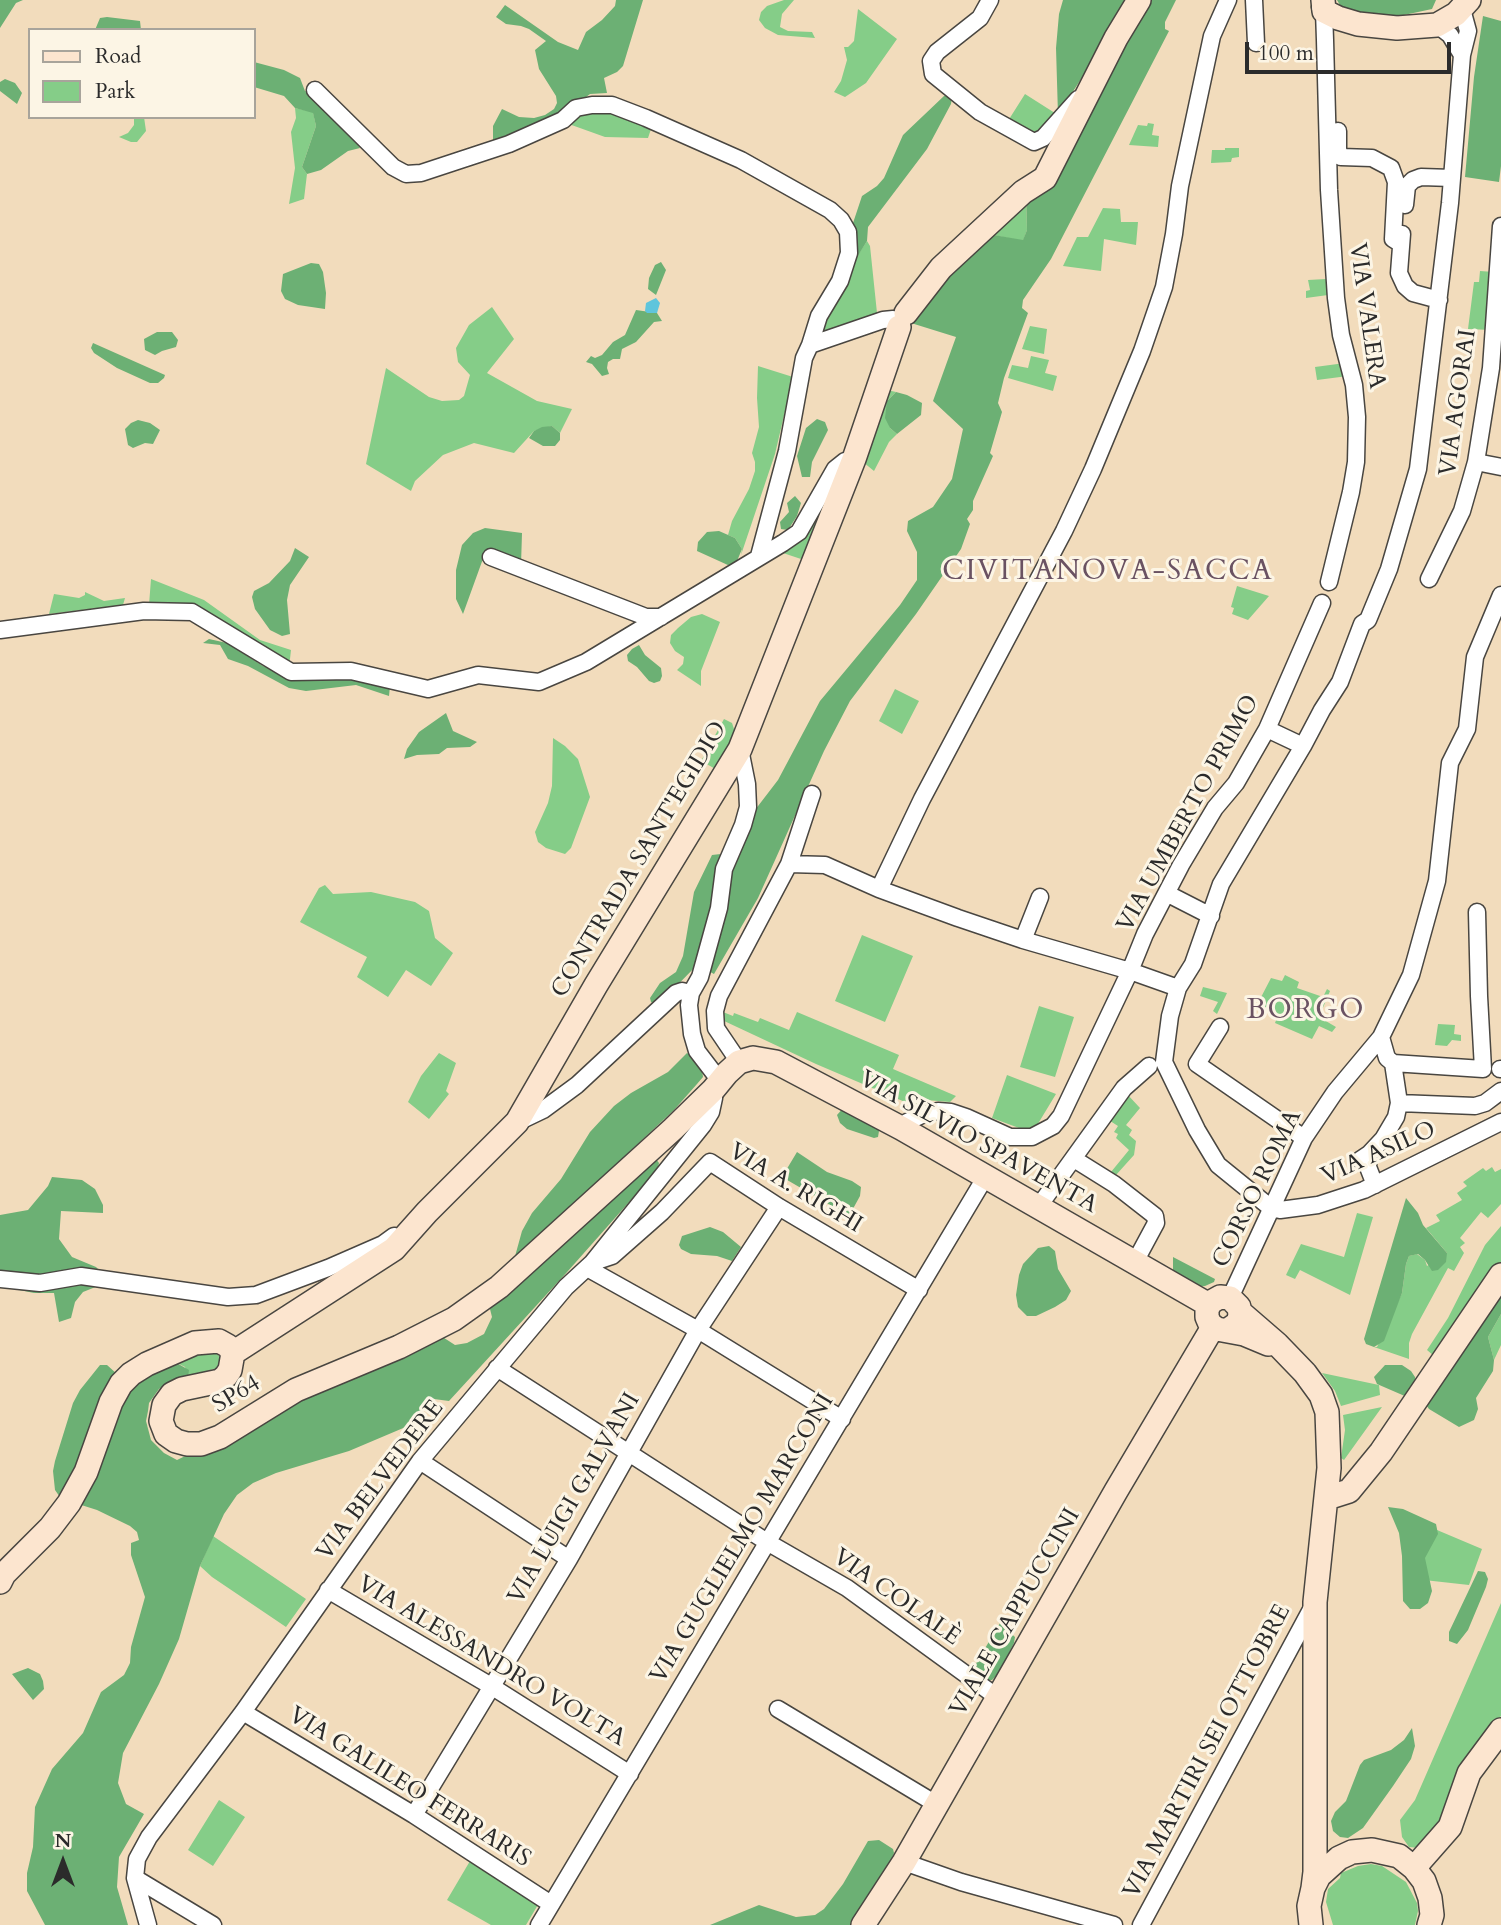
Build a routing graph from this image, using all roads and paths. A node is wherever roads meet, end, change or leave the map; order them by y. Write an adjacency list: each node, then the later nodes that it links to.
1 (990, 0): 10 (street, CONTRADA SANT'EGIDIO)
2 (1139, 0): 10 (street, CONTRADA SANT'EGIDIO)
3 (1228, 0): 35 (street)
4 (1254, 0): 8 (street)
5 (1321, 5): 7 (street); 11 (street, VIA VALERA)
6 (1465, 5): 7 (street); 9 (street)
7 (1437, 25): 9 (street)
8 (1256, 43)
9 (1462, 55): 13 (street)
10 (1100, 73): 17 (street, CONTRADA SANT'EGIDIO)
11 (1326, 80): 15 (street); 25 (street, VIA VALERA)
12 (315, 90): 18 (street)
13 (1452, 178): 15 (street); 16 (street)
14 (1501, 226): 20 (street, VIA AGORAI)
15 (1401, 244): 16 (street)
16 (1439, 300): 31 (street)
17 (899, 320): 18 (street); 19 (street, CONTRADA SANT'EGIDIO)
18 (810, 345): 22 (street)
19 (854, 459): 22 (street); 32 (street, CONTRADA SANT'EGIDIO)
20 (1476, 462): 21 (street); 24 (street, VIA AGORAI)
21 (1501, 467)
22 (759, 556): 28 (street)
23 (491, 557): 28 (street)
24 (1429, 579)
25 (1329, 582)
26 (1501, 595): 45 (street, CORSO ROMA)
27 (1322, 603): 30 (street, VIA UMBERTO PRIMO)
28 (661, 617): 29 (street)
29 (0, 630)
30 (1267, 729): 31 (street); 36 (street, VIA UMBERTO PRIMO)
31 (1303, 746): 39 (street)
32 (740, 749): 43 (street); 53 (street, CONTRADA SANT'EGIDIO)
33 (813, 794): 34 (street)
34 (789, 864): 35 (street); 46 (street)
35 (879, 889): 40 (street)
36 (1168, 894): 39 (street); 41 (street, VIA UMBERTO PRIMO)
37 (1041, 897): 40 (street)
38 (1478, 912): 49 (street)
39 (1211, 916): 42 (street)
40 (1023, 940): 41 (street)
41 (1130, 971): 42 (street); 55 (street, VIA UMBERTO PRIMO)
42 (1178, 988): 62 (street)
43 (691, 993): 50 (street); 53 (street)
44 (1220, 1027): 56 (street)
45 (1381, 1037): 47 (street); 56 (street, CORSO ROMA)
46 (739, 1062): 50 (street); 55 (street, VIA SILVIO SPAVENTA)
47 (1392, 1063): 49 (street); 52 (street)
48 (1149, 1066): 57 (street)
49 (1495, 1069)
50 (716, 1086): 65 (street, VIA BELVEDERE); 71 (street, SP64)
51 (1501, 1091): 52 (street)
52 (1399, 1103): 59 (street)
53 (517, 1122): 63 (street, CONTRADA SANT'EGIDIO)
54 (1501, 1122): 59 (street, VIA ASILO)
55 (901, 1128): 58 (street, VIA SILVIO SPAVENTA)
56 (1304, 1138): 62 (street, CORSO ROMA)
57 (1074, 1159): 60 (street); 64 (street)
58 (986, 1176): 60 (street, VIA SILVIO SPAVENTA); 68 (street, VIA GUGLIELMO MARCONI)
59 (1375, 1185): 62 (street, VIA ASILO)
60 (1039, 1206): 64 (street, VIA SILVIO SPAVENTA)
61 (779, 1208): 65 (street, VIA A. RIGHI); 68 (street, VIA A. RIGHI); 70 (street, VIA LUIGI GALVANI)
62 (1271, 1208): 69 (street, CORSO ROMA)
63 (427, 1212): 67 (street, CONTRADA SANT'EGIDIO); 71 (street, CONTRADA SANT'EGIDIO)
64 (1135, 1262): 69 (street, VIA SILVIO SPAVENTA)
65 (590, 1266): 70 (street); 72 (street, VIA BELVEDERE)
66 (1501, 1275): 76 (street)
67 (0, 1279)
68 (919, 1290): 73 (street, VIA GUGLIELMO MARCONI)
69 (1224, 1314): 76 (street, VIA SILVIO SPAVENTA); 83 (street, VIALE CAPPUCCINI)
70 (698, 1330): 73 (street); 74 (street, VIA LUIGI GALVANI)
71 (233, 1353): 79 (street, SP64)
72 (497, 1368): 74 (street, VIA COLALÈ); 75 (street, VIA BELVEDERE)
73 (842, 1419): 77 (street, VIA GUGLIELMO MARCONI)
74 (629, 1454): 77 (street, VIA COLALÈ); 78 (street, VIA LUIGI GALVANI)
75 (420, 1461): 78 (street); 80 (street, VIA BELVEDERE)
76 (1327, 1498): 81 (street, VIA SILVIO SPAVENTA)
77 (767, 1542): 83 (street, VIA COLALÈ); 87 (street, VIA GUGLIELMO MARCONI)
78 (569, 1559): 82 (street, VIA LUIGI GALVANI)
79 (0, 1582)
80 (328, 1590): 82 (street, VIA ALESSANDRO VOLTA); 85 (street, VIA BELVEDERE)
81 (1315, 1602): 90 (street, VIA SILVIO SPAVENTA); 102 (street, VIA MARTIRI SEI OTTOBRE)
82 (491, 1686): 87 (street, VIA ALESSANDRO VOLTA); 89 (street, VIA LUIGI GALVANI)
83 (997, 1697): 88 (street, VIALE CAPPUCCINI)
84 (778, 1709): 88 (street)
85 (243, 1712): 89 (street, VIA GALILEO FERRARIS); 94 (street, VIA BELVEDERE)
86 (1501, 1730): 93 (street)
87 (630, 1774): 96 (street, VIA GUGLIELMO MARCONI)
88 (936, 1804): 92 (street, VIALE CAPPUCCINI)
89 (414, 1815): 96 (street, VIA GALILEO FERRARIS)
90 (1315, 1825): 91 (street); 95 (street, VIA SILVIO SPAVENTA)
91 (1352, 1852): 93 (street); 95 (street)
92 (904, 1863): 100 (street, VIALE CAPPUCCINI); 101 (street)
93 (1414, 1868): 104 (street)
94 (135, 1878): 97 (street); 98 (street)
95 (1313, 1888): 103 (street, VIA SILVIO SPAVENTA)
96 (551, 1904): 99 (street, VIA GUGLIELMO MARCONI)
97 (148, 1925)
98 (213, 1925)
99 (539, 1925)
100 (863, 1925)
101 (1114, 1925)
102 (1141, 1925)
103 (1311, 1925)
104 (1429, 1925)

